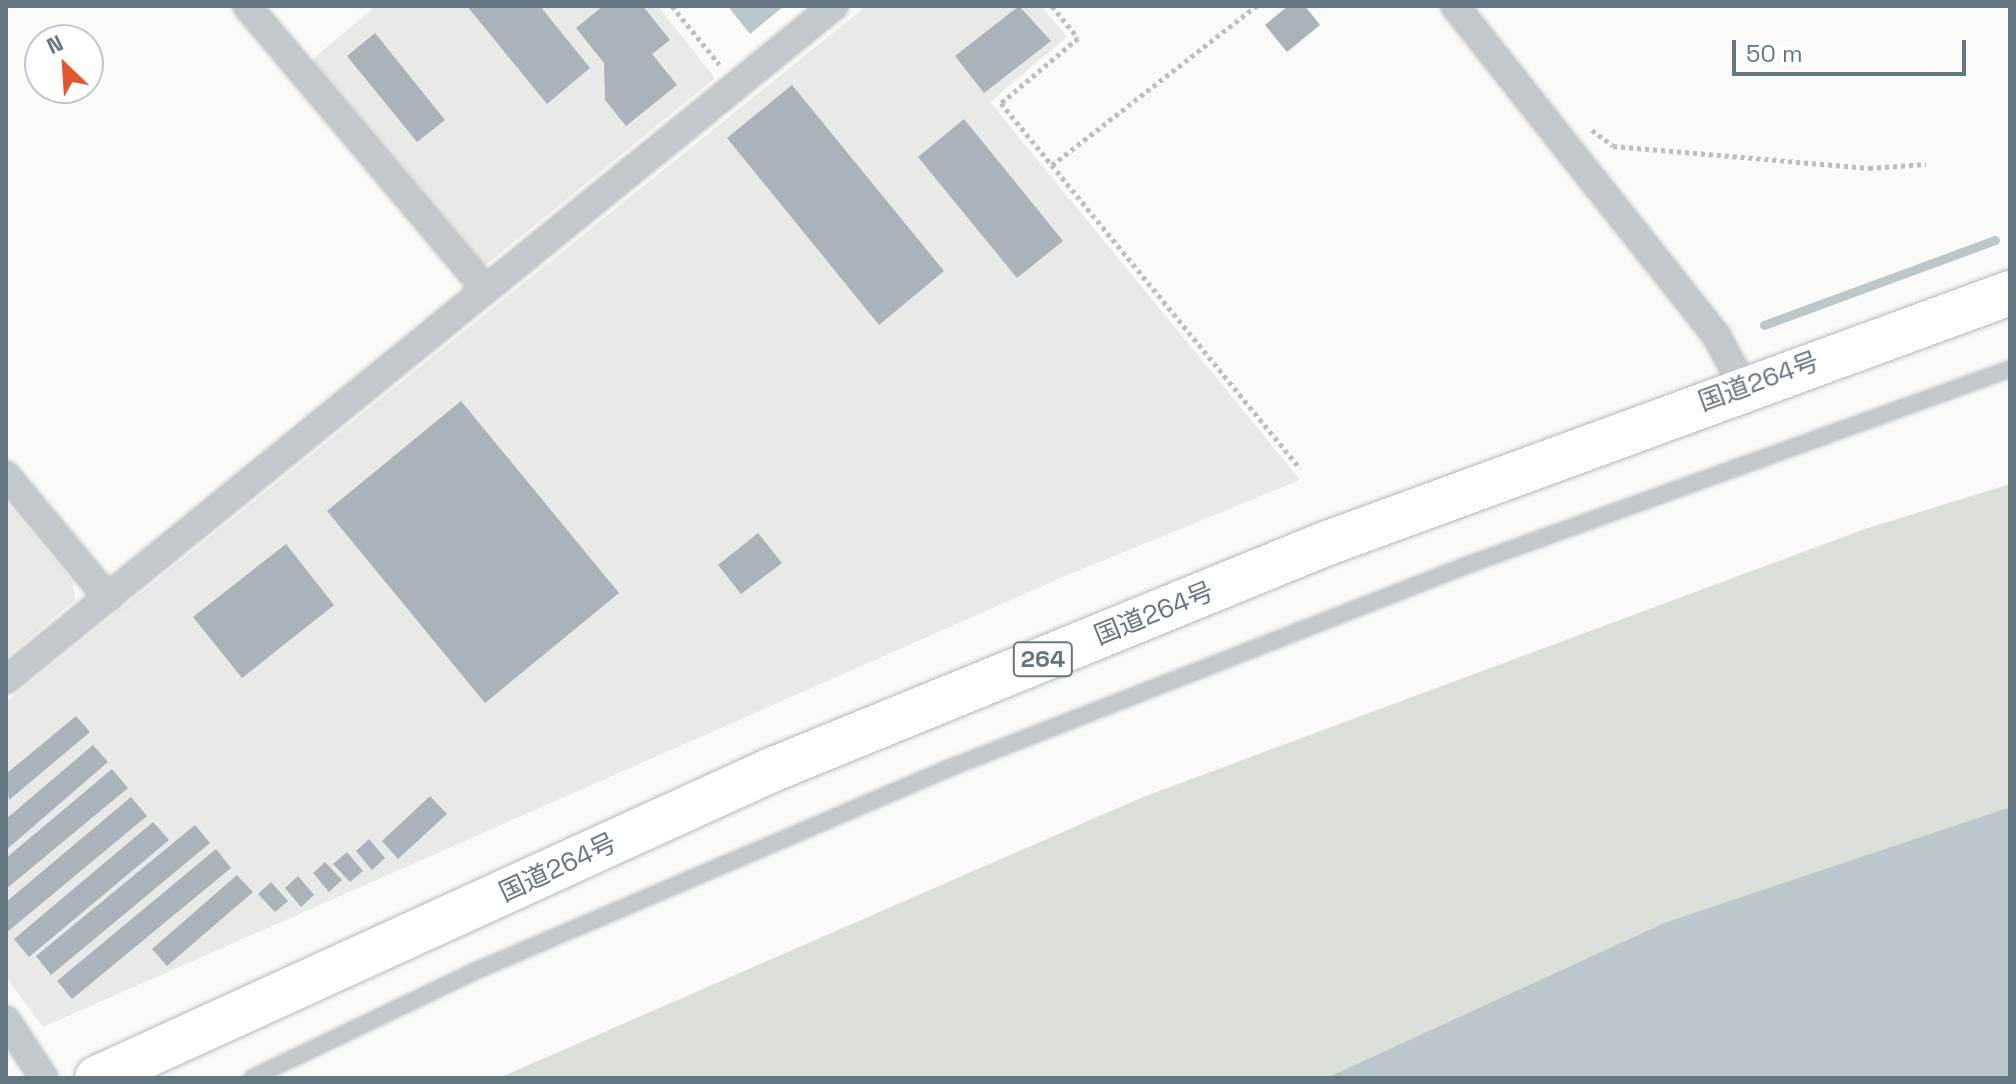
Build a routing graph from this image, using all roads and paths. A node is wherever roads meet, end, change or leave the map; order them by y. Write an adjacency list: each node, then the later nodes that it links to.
1 (247, 6): 11 (street)
2 (672, 6): 7 (path)
3 (834, 6): 7 (street)
4 (1052, 6): 10 (path)
5 (1256, 6): 10 (path)
6 (1455, 6): 14 (street)
7 (736, 85): 11 (street)
8 (1589, 127): 9 (path)
9 (1926, 164)
10 (1052, 165): 15 (path)
11 (485, 289): 17 (street)
12 (2010, 293): 14 (highway, 国道264号 / 264)
13 (2010, 369): 22 (lane)
14 (1744, 387): 21 (highway, 国道264号 / 264)
15 (1300, 468)
16 (6, 475): 17 (street)
17 (108, 598): 18 (street)
18 (6, 680)
19 (6, 1020): 20 (street)
20 (44, 1078)
21 (97, 1078)
22 (252, 1078)

